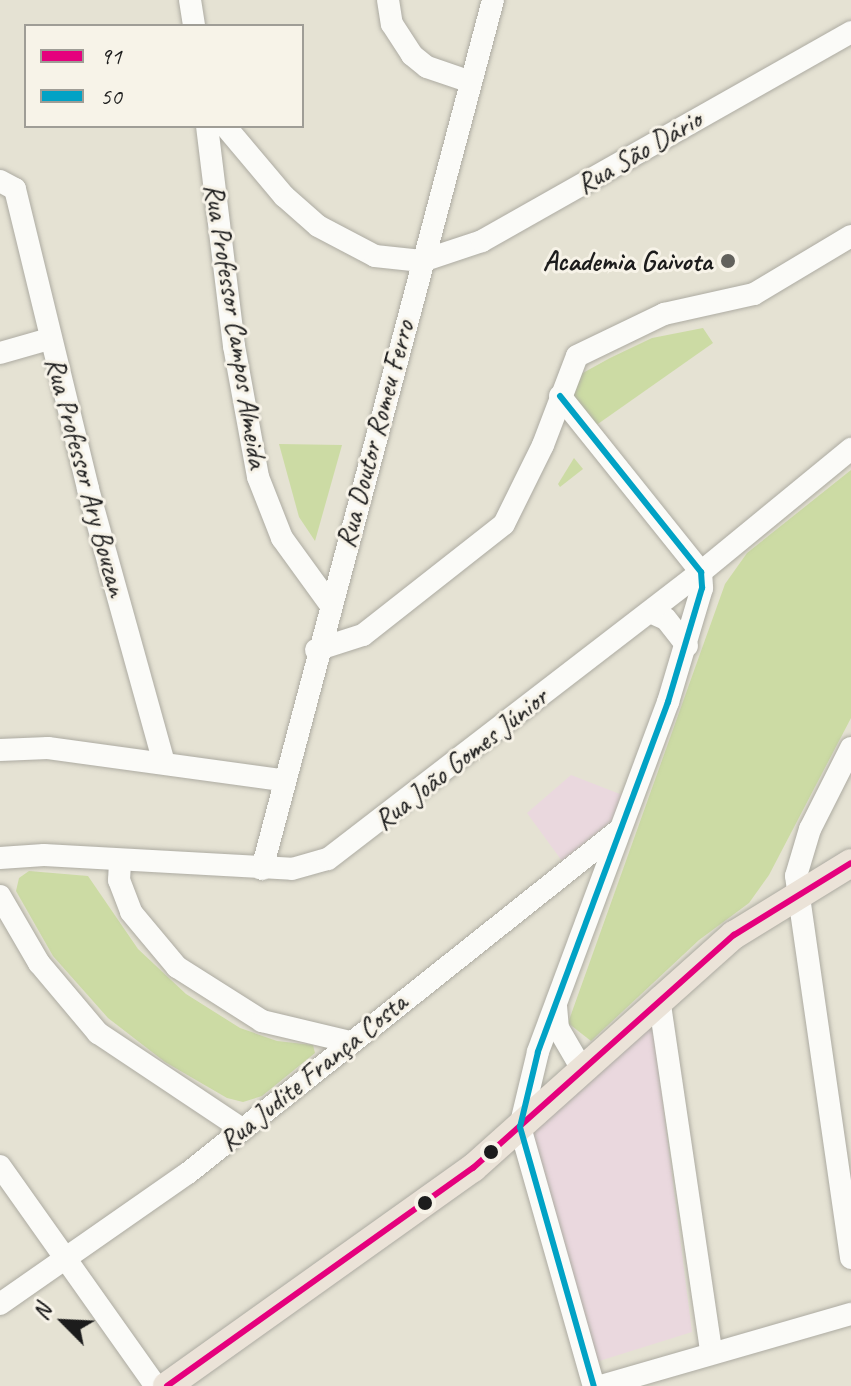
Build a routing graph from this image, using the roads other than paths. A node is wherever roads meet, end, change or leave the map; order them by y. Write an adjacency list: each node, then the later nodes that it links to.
1 (190, 0): 4 (street)
2 (388, 0): 6 (street)
3 (493, 0): 6 (street, Rua Doutor Romeu Ferro)
4 (194, 24)
5 (851, 32): 11 (street, Rua São Dário)
6 (471, 82): 11 (street, Rua Doutor Romeu Ferro)
7 (207, 128): 17 (street, Rua Professor Campos Almeida)
8 (227, 128): 11 (street)
9 (8, 185): 12 (street, Rua Professor Ary Bouzan)
10 (851, 236): 14 (street)
11 (422, 261): 17 (street, Rua Doutor Romeu Ferro)
12 (49, 339): 13 (street); 23 (street, Rua Professor Ary Bouzan)
13 (0, 353)
14 (560, 396): 16 (street); 20 (street)
15 (851, 449): 16 (street, Rua João Gomes Júnior)
16 (701, 572): 18 (street, Rua João Gomes Júnior); 19 (street)
17 (329, 603): 20 (street, Rua Doutor Romeu Ferro)
18 (650, 612): 19 (street); 28 (street, Rua João Gomes Júnior)
19 (687, 646): 25 (street)
20 (316, 650): 24 (street, Rua Doutor Romeu Ferro)
21 (851, 748): 29 (street)
22 (0, 750): 23 (street)
23 (164, 763): 24 (street)
24 (282, 780): 28 (street, Rua Doutor Romeu Ferro)
25 (619, 831): 32 (street); 33 (street, Rua Judite França Costa)
26 (0, 858): 27 (street, Rua João Gomes Júnior)
27 (120, 862): 28 (street, Rua João Gomes Júnior); 33 (street)
28 (262, 869)
29 (831, 879): 31 (main road); 39 (street)
30 (0, 896): 36 (street)
31 (659, 998): 34 (main road); 42 (street)
32 (555, 1005): 34 (street); 35 (street)
33 (350, 1042): 36 (street, Rua Judite França Costa)
34 (582, 1069): 35 (main road)
35 (520, 1127): 44 (main road); 45 (street)
36 (242, 1129): 38 (street, Rua Judite França Costa)
37 (0, 1166): 38 (street)
38 (65, 1258): 40 (street, Rua Judite França Costa); 43 (street)
39 (851, 1258)
40 (0, 1304)
41 (851, 1314): 42 (street)
42 (711, 1352): 46 (street)
43 (156, 1386)
44 (167, 1386)
45 (594, 1386)
46 (601, 1386)

